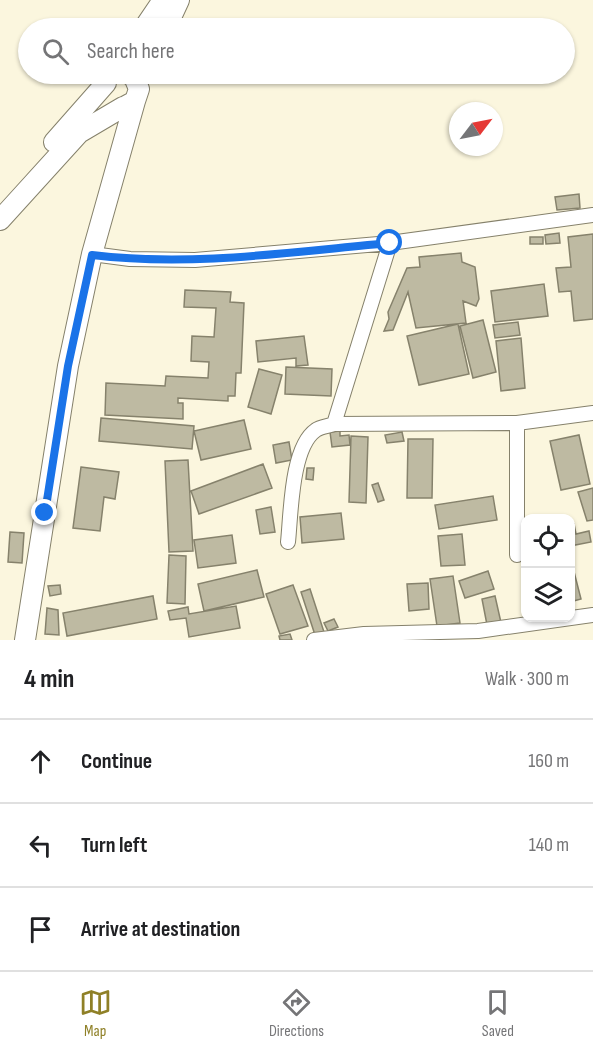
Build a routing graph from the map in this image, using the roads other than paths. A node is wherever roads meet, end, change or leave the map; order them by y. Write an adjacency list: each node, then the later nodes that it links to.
1 (163, 0): 3 (street)
2 (179, 0): 4 (street)
3 (151, 18)
4 (171, 18)
5 (133, 84): 6 (street)
6 (117, 91): 7 (street); 9 (street); 11 (street)
7 (0, 204)
8 (593, 215): 10 (street)
9 (0, 220)
10 (390, 243): 11 (street); 14 (street)
11 (92, 255): 19 (street)
12 (593, 413): 13 (street)
13 (517, 423): 14 (street); 16 (street)
14 (334, 424): 15 (street)
15 (288, 542)
16 (517, 555)
17 (593, 615): 18 (street)
18 (365, 637): 20 (street)
19 (25, 640)
20 (314, 640)

